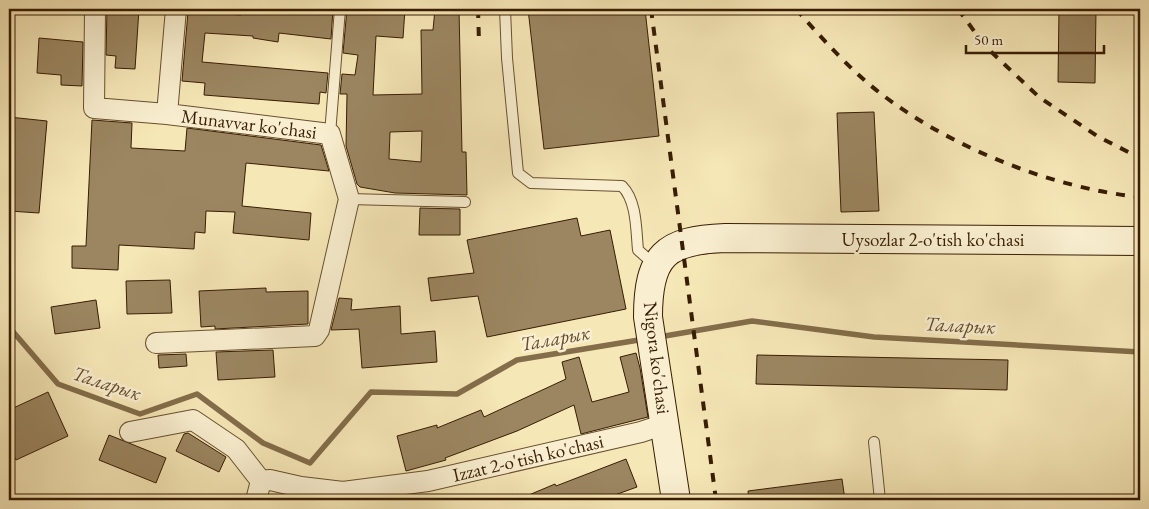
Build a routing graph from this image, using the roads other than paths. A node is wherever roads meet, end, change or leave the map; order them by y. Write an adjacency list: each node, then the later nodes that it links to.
1 (95, 9): 5 (street, Munavvar ko'chasi)
2 (176, 9): 5 (street, Munavvar ko'chasi)
3 (340, 9): 6 (lane, Munavvar ko'chasi)
4 (505, 9): 11 (lane)
5 (167, 114): 6 (street, Munavvar ko'chasi)
6 (330, 134): 7 (street, Munavvar ko'chasi)
7 (349, 199): 8 (lane); 12 (street, Munavvar ko'chasi)
8 (465, 202)
9 (726, 238): 10 (street, Uysozlar 2-o'tish ko'chasi); 11 (street, Nigora ko'chasi)
10 (1140, 241)
11 (656, 267): 13 (street, Nigora ko'chasi)
12 (156, 343)
13 (665, 424): 16 (street, Izzat 2-o'tish ko'chasi); 17 (street, Nigora ko'chasi)
14 (130, 432): 16 (street)
15 (874, 442): 18 (lane)
16 (259, 491)
17 (676, 500)
18 (880, 500)

